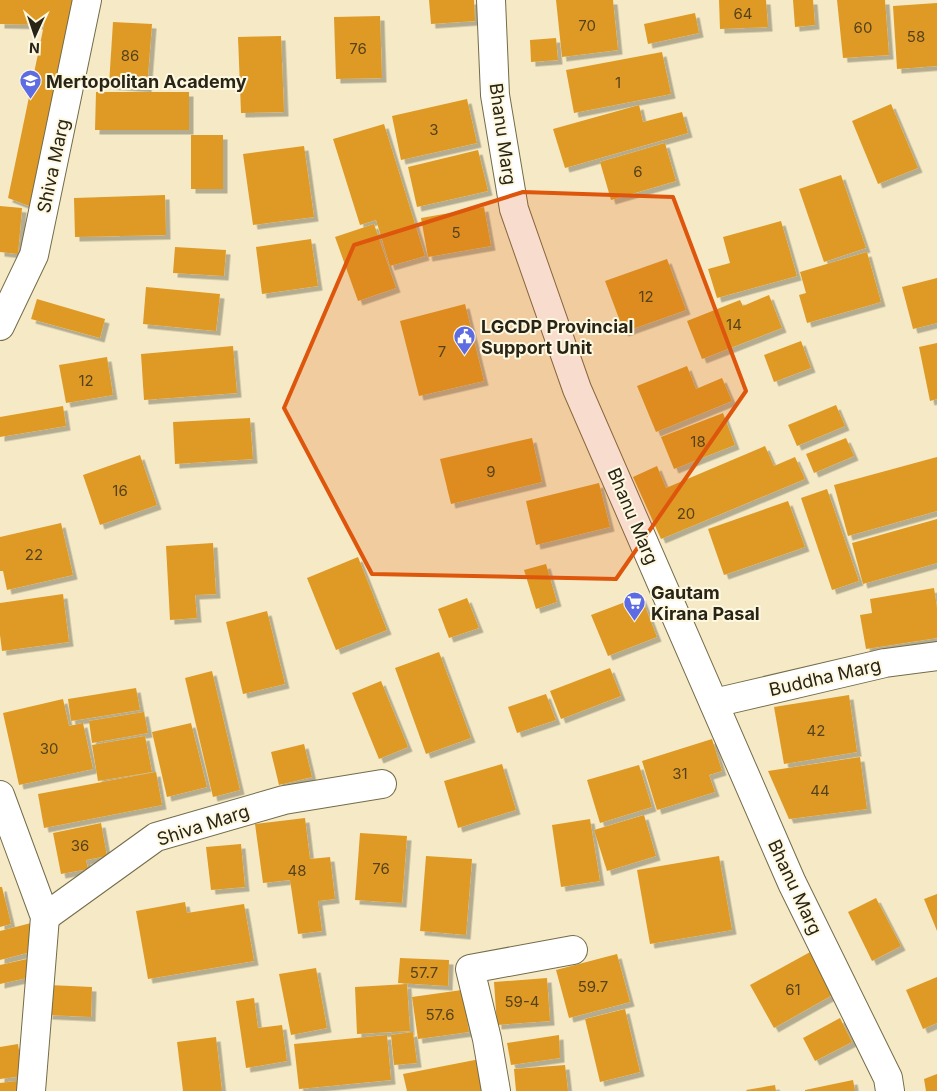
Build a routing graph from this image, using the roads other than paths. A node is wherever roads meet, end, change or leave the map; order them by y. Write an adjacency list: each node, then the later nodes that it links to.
1 (87, 0): 3 (street, Shiva Marg)
2 (491, 0): 5 (street, Bhanu Marg)
3 (0, 326)
4 (937, 656): 5 (street, Buddha Marg)
5 (714, 703): 12 (street, Bhanu Marg)
6 (382, 784): 8 (street, Shiva Marg)
7 (0, 795): 8 (street)
8 (45, 917): 10 (street)
9 (573, 950): 11 (street)
10 (31, 1091)
11 (496, 1091)
12 (890, 1091)

